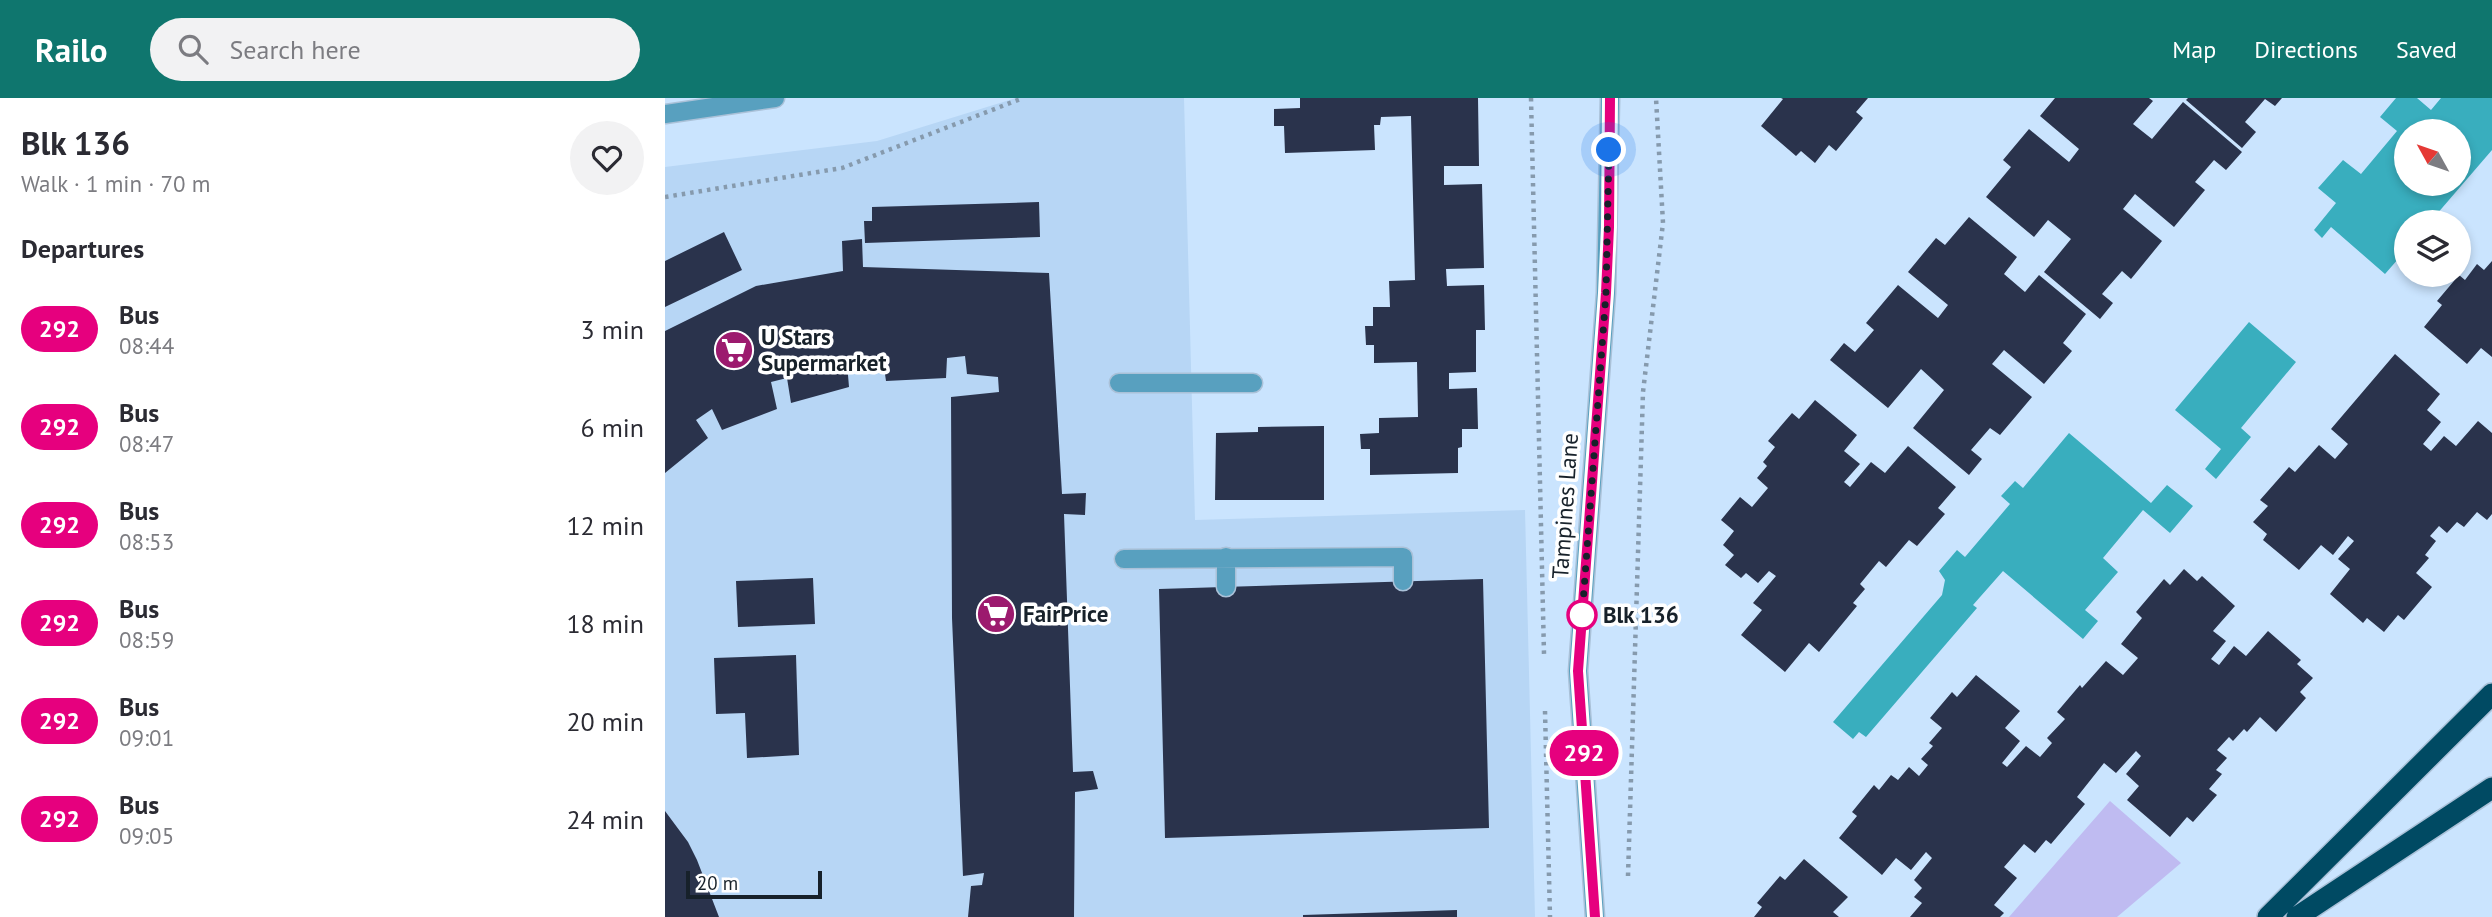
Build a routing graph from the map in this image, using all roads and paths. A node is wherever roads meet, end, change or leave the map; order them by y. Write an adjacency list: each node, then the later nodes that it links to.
1 (775, 98): 6 (street)
2 (1023, 98): 7 (path)
3 (1531, 98): 14 (path)
4 (1610, 98): 20 (street, Tampines Lane)
5 (1656, 98): 18 (path)
6 (665, 114)
7 (665, 197)
8 (1119, 383): 9 (street)
9 (1253, 383)
10 (1226, 557): 11 (street); 12 (street); 13 (street)
11 (1124, 559)
12 (1403, 581)
13 (1226, 587)
14 (1544, 667)
15 (2492, 694): 21 (highway)
16 (1545, 709): 19 (path)
17 (2492, 788): 22 (highway)
18 (1627, 886)
19 (1550, 917)
20 (1595, 917)
21 (2268, 917)
22 (2297, 917)

